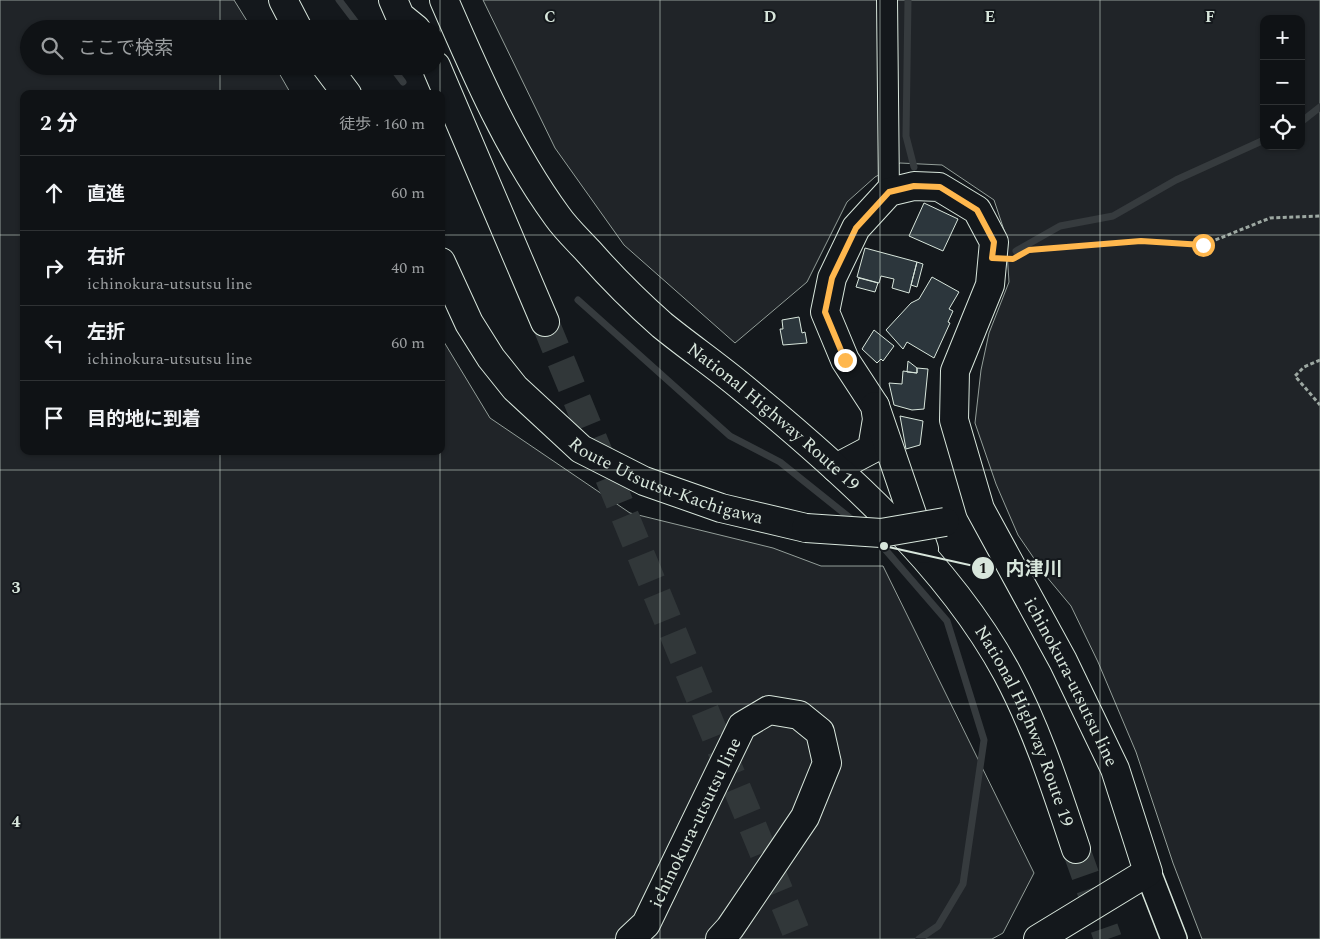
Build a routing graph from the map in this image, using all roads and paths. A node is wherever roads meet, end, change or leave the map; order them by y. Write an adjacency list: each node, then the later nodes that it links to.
1 (283, 0): 6 (main road)
2 (393, 0): 7 (main road)
3 (408, 0): 8 (main road)
4 (444, 0): 20 (main road, National Highway Route 19)
5 (887, 0): 12 (street)
6 (293, 20)
7 (405, 20)
8 (416, 20)
9 (333, 75): 11 (main road)
10 (440, 75): 16 (main road)
11 (344, 90)
12 (889, 192): 14 (main road, ichinokura-utsutsu line); 19 (main road)
13 (1320, 216): 14 (path)
14 (992, 258): 21 (main road, ichinokura-utsutsu line)
15 (445, 271): 21 (main road, Route Utsutsu-Kachigawa, bridge)
16 (545, 322)
17 (1320, 360): 18 (path)
18 (1320, 405)
19 (875, 406): 20 (main road); 22 (main road)
20 (836, 468): 22 (main road, National Highway Route 19)
21 (980, 509): 24 (main road, ichinokura-utsutsu line)
22 (928, 560): 23 (main road, National Highway Route 19)
23 (1076, 849)
24 (1148, 872): 27 (main road); 28 (street)
25 (630, 939): 26 (main road, ichinokura-utsutsu line)
26 (720, 939)
27 (1038, 939)
28 (1174, 939)

